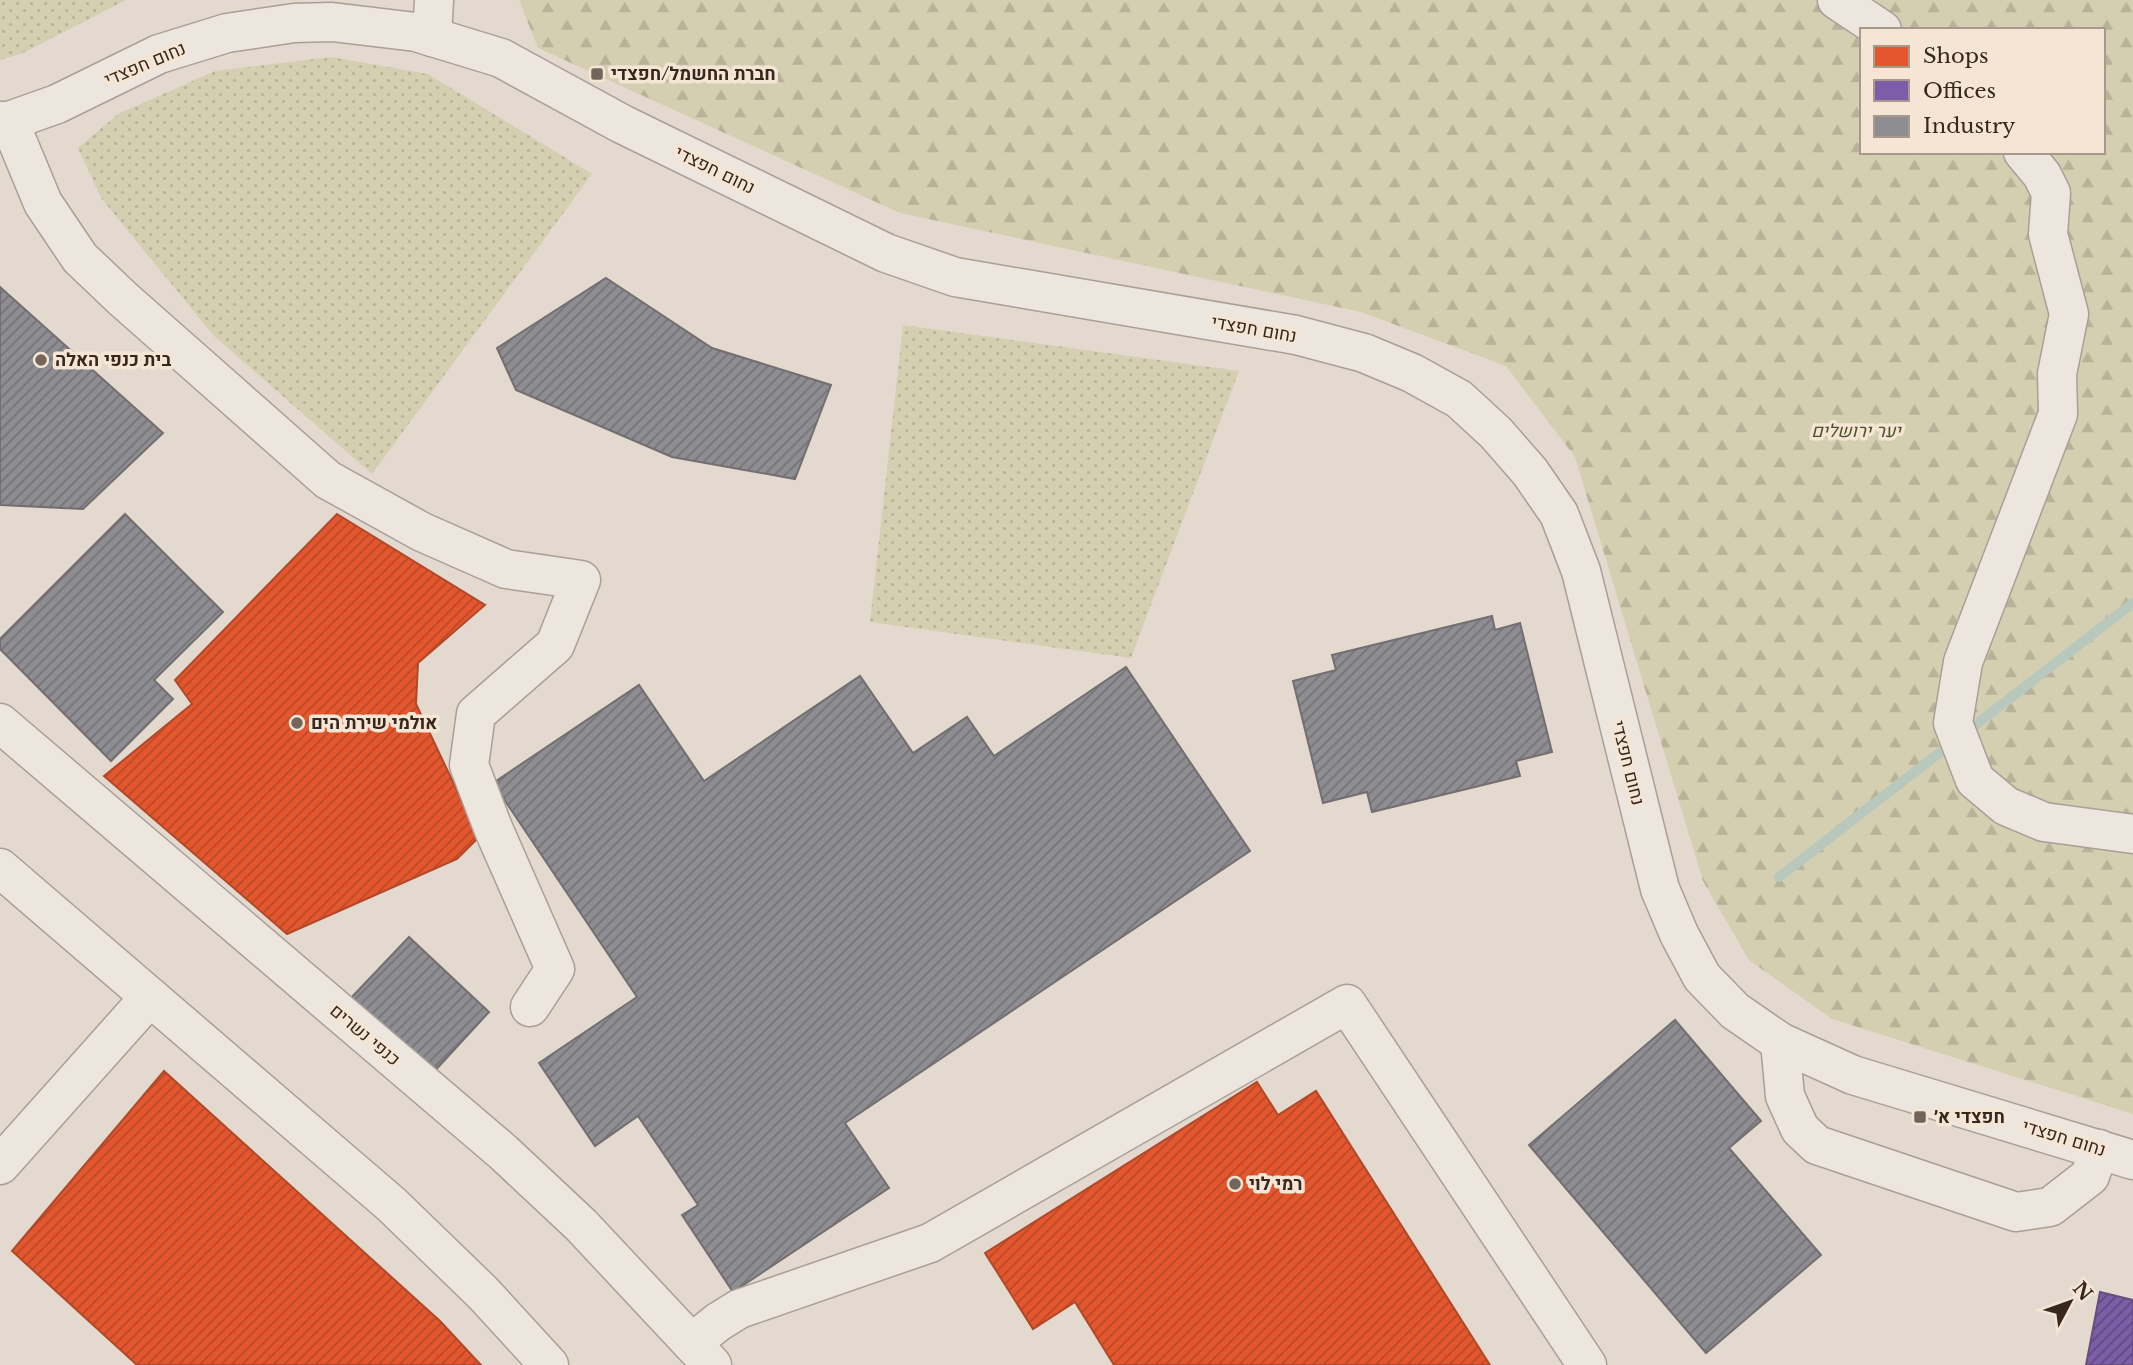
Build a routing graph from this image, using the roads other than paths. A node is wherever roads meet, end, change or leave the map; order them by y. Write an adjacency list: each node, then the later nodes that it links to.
1 (278, 0): 5 (street)
2 (1838, 0): 4 (street)
3 (433, 18): 5 (street, נחום חפצדי); 13 (street, נחום חפצדי)
4 (1879, 28)
5 (199, 42): 6 (street, נחום חפצדי)
6 (5, 121): 12 (street)
7 (2025, 154): 9 (street)
8 (0, 723): 16 (street, כנפי נשרים)
9 (2133, 834)
10 (0, 868): 11 (street)
11 (150, 997): 15 (street); 17 (street)
12 (530, 1007)
13 (1780, 1042): 14 (street, נחום חפצדי); 14 (street)
14 (2116, 1154)
15 (0, 1166)
16 (702, 1354): 18 (street)
17 (549, 1365)
18 (1587, 1365)

